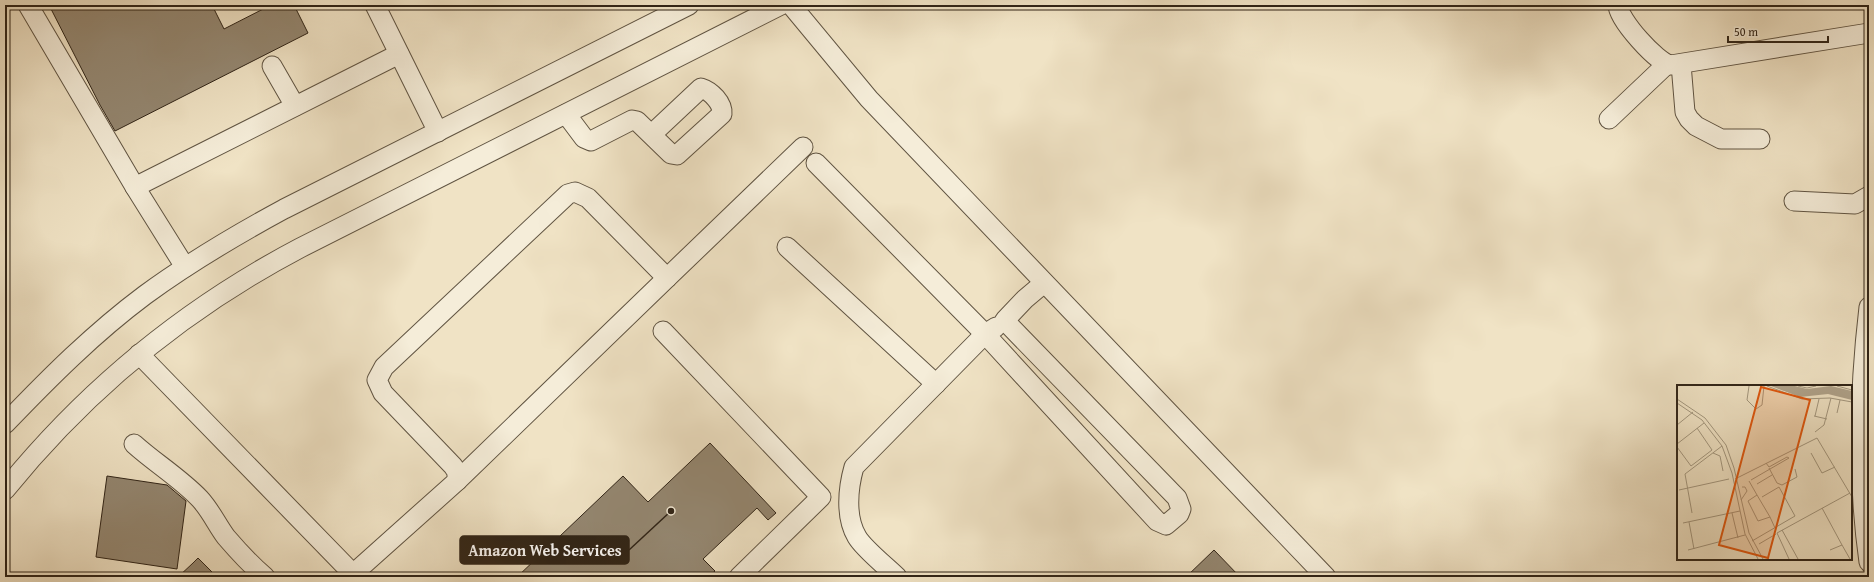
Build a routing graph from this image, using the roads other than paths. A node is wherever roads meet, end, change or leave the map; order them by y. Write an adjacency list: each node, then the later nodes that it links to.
1 (28, 5): 19 (street)
2 (375, 5): 8 (street)
3 (689, 5): 14 (street)
4 (781, 5): 12 (street)
5 (791, 5): 25 (street)
6 (1618, 5): 9 (street)
7 (1869, 33): 9 (street)
8 (399, 54): 11 (street); 14 (street)
9 (1674, 64): 13 (street); 16 (street)
10 (272, 66): 11 (street)
11 (296, 106): 19 (street)
12 (566, 114): 15 (street); 30 (street)
13 (1609, 119)
14 (438, 132): 23 (street)
15 (652, 134)
16 (1760, 139)
17 (803, 147): 24 (street)
18 (816, 163): 29 (street)
19 (135, 187): 23 (street)
20 (1869, 196): 21 (street)
21 (1794, 201)
22 (787, 247): 31 (street)
23 (185, 267): 32 (street)
24 (667, 278): 34 (street); 34 (street)
25 (1044, 283): 27 (street); 42 (street)
26 (1869, 307): 36 (street)
27 (1005, 320): 29 (street); 29 (street)
28 (663, 331): 40 (street)
29 (985, 334): 31 (street)
30 (139, 354): 35 (street); 38 (street)
31 (936, 384): 41 (street)
32 (5, 424)
33 (134, 444): 39 (street)
34 (457, 481): 38 (street)
35 (5, 490)
36 (1858, 525): 37 (street)
37 (1869, 562)
38 (354, 575)
39 (265, 577)
40 (739, 577)
41 (897, 577)
42 (1326, 577)

